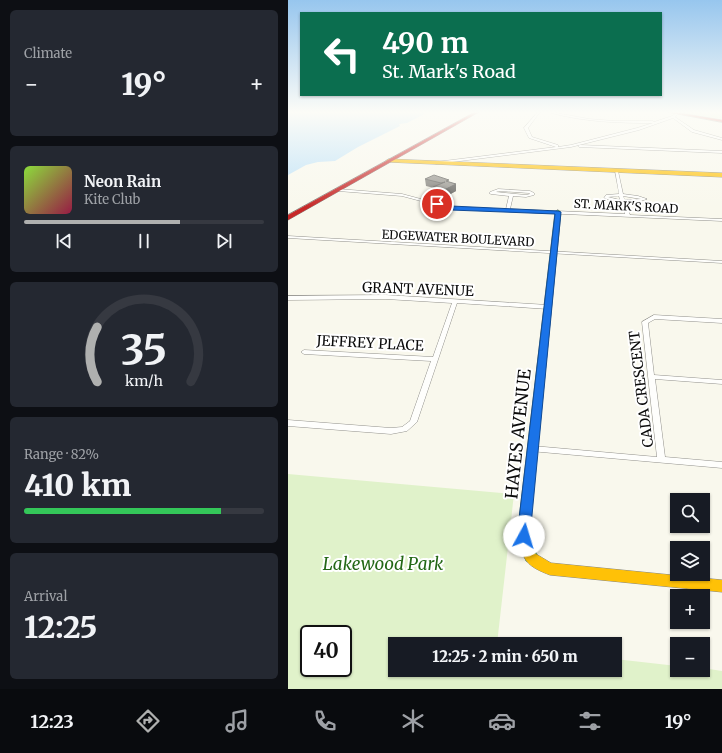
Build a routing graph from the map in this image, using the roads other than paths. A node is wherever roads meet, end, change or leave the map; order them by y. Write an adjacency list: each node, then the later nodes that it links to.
1 (419, 144): 7 (street)
2 (548, 144): 5 (street)
3 (579, 144): 4 (street)
4 (571, 146): 5 (street); 6 (street)
5 (565, 147): 8 (street)
6 (722, 152)
7 (389, 161): 8 (street); 11 (street)
8 (429, 163): 9 (street)
9 (616, 171): 10 (street); 13 (street)
10 (722, 175)
11 (338, 190): 15 (street, ST. MARK'S ROAD); 18 (street)
12 (511, 195): 12 (street); 15 (street)
13 (621, 195): 14 (street); 14 (street); 14 (street)
14 (623, 200): 17 (street)
15 (508, 210): 16 (street, ST. MARK'S ROAD)
16 (558, 212): 17 (street, ST. MARK'S ROAD); 21 (street, HAYES AVENUE)
17 (628, 216): 19 (street, ST. MARK'S ROAD)
18 (288, 218)
19 (722, 220)
20 (288, 238): 21 (street, EDGEWATER BOULEVARD)
21 (553, 253): 22 (street, EDGEWATER BOULEVARD); 25 (street, HAYES AVENUE)
22 (722, 262)
23 (288, 298): 24 (street, GRANT AVENUE)
24 (455, 302): 25 (street, GRANT AVENUE); 28 (street)
25 (548, 308): 32 (street, HAYES AVENUE)
26 (722, 321): 29 (street, CADA CRESCENT)
27 (304, 352): 28 (street, JEFFREY PLACE)
28 (435, 359): 31 (street)
29 (651, 377): 30 (street); 33 (street, CADA CRESCENT)
30 (722, 382)
31 (288, 423)
32 (533, 449): 33 (street); 35 (street, HAYES AVENUE)
33 (661, 460): 34 (street)
34 (722, 465)
35 (722, 586)

